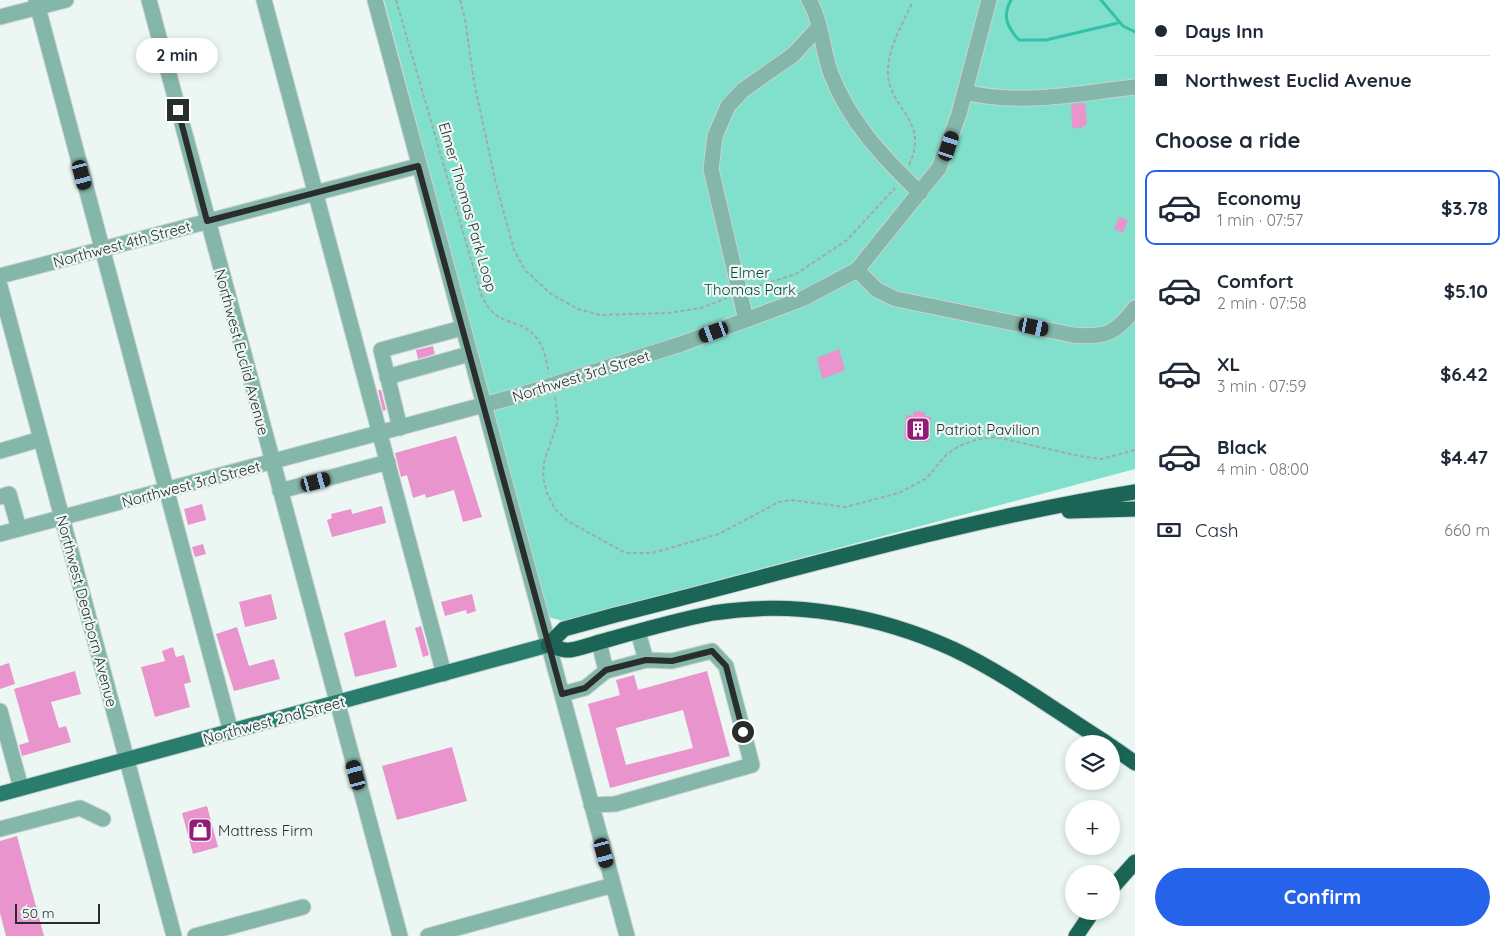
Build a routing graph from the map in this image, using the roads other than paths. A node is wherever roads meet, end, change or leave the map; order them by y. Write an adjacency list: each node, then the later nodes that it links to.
1 (66, 0): 7 (street)
2 (149, 0): 15 (street, Northwest Euclid Avenue)
3 (264, 0): 13 (street)
4 (375, 0): 12 (street)
5 (809, 0): 9 (street)
6 (989, 0): 11 (street, Northwest 3rd Street)
7 (37, 4): 8 (street); 16 (street)
8 (0, 17)
9 (818, 28): 14 (street); 21 (street)
10 (1135, 87): 11 (street)
11 (965, 92): 14 (street, Northwest 3rd Street)
12 (418, 166): 13 (street, Northwest 4th Street); 22 (street)
13 (314, 193): 15 (street, Northwest 4th Street); 32 (street)
14 (920, 193): 17 (street, Northwest 3rd Street)
15 (207, 221): 16 (street, Northwest 4th Street); 35 (street, Northwest Euclid Avenue)
16 (101, 250): 18 (street, Northwest 4th Street); 37 (street)
17 (857, 270): 20 (street); 21 (street, Northwest 3rd Street)
18 (0, 276)
19 (0, 286): 23 (street, Northwest Dearborn Avenue)
20 (1135, 308)
21 (746, 320): 30 (street, Northwest 3rd Street)
22 (462, 328): 24 (street); 26 (street)
23 (5, 333): 33 (street, Northwest Dearborn Avenue)
24 (440, 334): 25 (street); 27 (street)
25 (409, 343): 28 (street); 29 (street)
26 (469, 354): 27 (street); 30 (street)
27 (447, 360): 28 (street)
28 (416, 369): 29 (street)
29 (387, 377): 31 (street)
30 (482, 405): 31 (street, Northwest 3rd Street); 48 (street)
31 (400, 428): 32 (street, Northwest 3rd Street)
32 (380, 433): 35 (street, Northwest 3rd Street); 36 (street)
33 (41, 439): 34 (street); 43 (street, Northwest Dearborn Avenue)
34 (0, 451)
35 (272, 462): 37 (street, Northwest 3rd Street); 38 (street, Northwest Euclid Avenue)
36 (388, 462): 38 (street); 51 (street)
37 (168, 490): 43 (street, Northwest 3rd Street); 55 (street)
38 (280, 491): 53 (street, Northwest Euclid Avenue)
39 (1135, 492): 42 (highway)
40 (0, 497): 44 (street)
41 (1135, 508): 42 (highway)
42 (1014, 516): 48 (highway)
43 (63, 518): 44 (street, Northwest 3rd Street); 57 (street, Northwest Dearborn Avenue)
44 (19, 529): 45 (street, Northwest 3rd Street)
45 (0, 534)
46 (638, 632): 47 (highway); 49 (street); 56 (highway)
47 (599, 642): 48 (highway); 50 (street)
48 (548, 645): 51 (main road, Northwest 2nd Street); 52 (street)
49 (646, 660): 50 (street); 60 (street)
50 (606, 670): 52 (street)
51 (444, 674): 53 (main road, Northwest 2nd Street)
52 (562, 694): 60 (street)
53 (336, 703): 55 (main road, Northwest 2nd Street); 70 (street, Northwest Euclid Avenue)
54 (0, 711): 58 (street)
55 (231, 732): 57 (main road, Northwest 2nd Street)
56 (1094, 735)
57 (126, 761): 58 (main road, Northwest 2nd Street); 68 (street, Northwest Dearborn Avenue)
58 (21, 788): 59 (main road, Northwest 2nd Street)
59 (0, 794)
60 (591, 805): 65 (street)
61 (103, 818): 62 (street)
62 (0, 829)
63 (1135, 862): 64 (highway)
64 (1120, 879)
65 (613, 885): 71 (street); 72 (street)
66 (303, 907): 69 (street)
67 (1087, 920): 73 (highway)
68 (174, 936)
69 (195, 936)
70 (400, 936)
71 (428, 936)
72 (627, 936)
73 (1076, 936)

